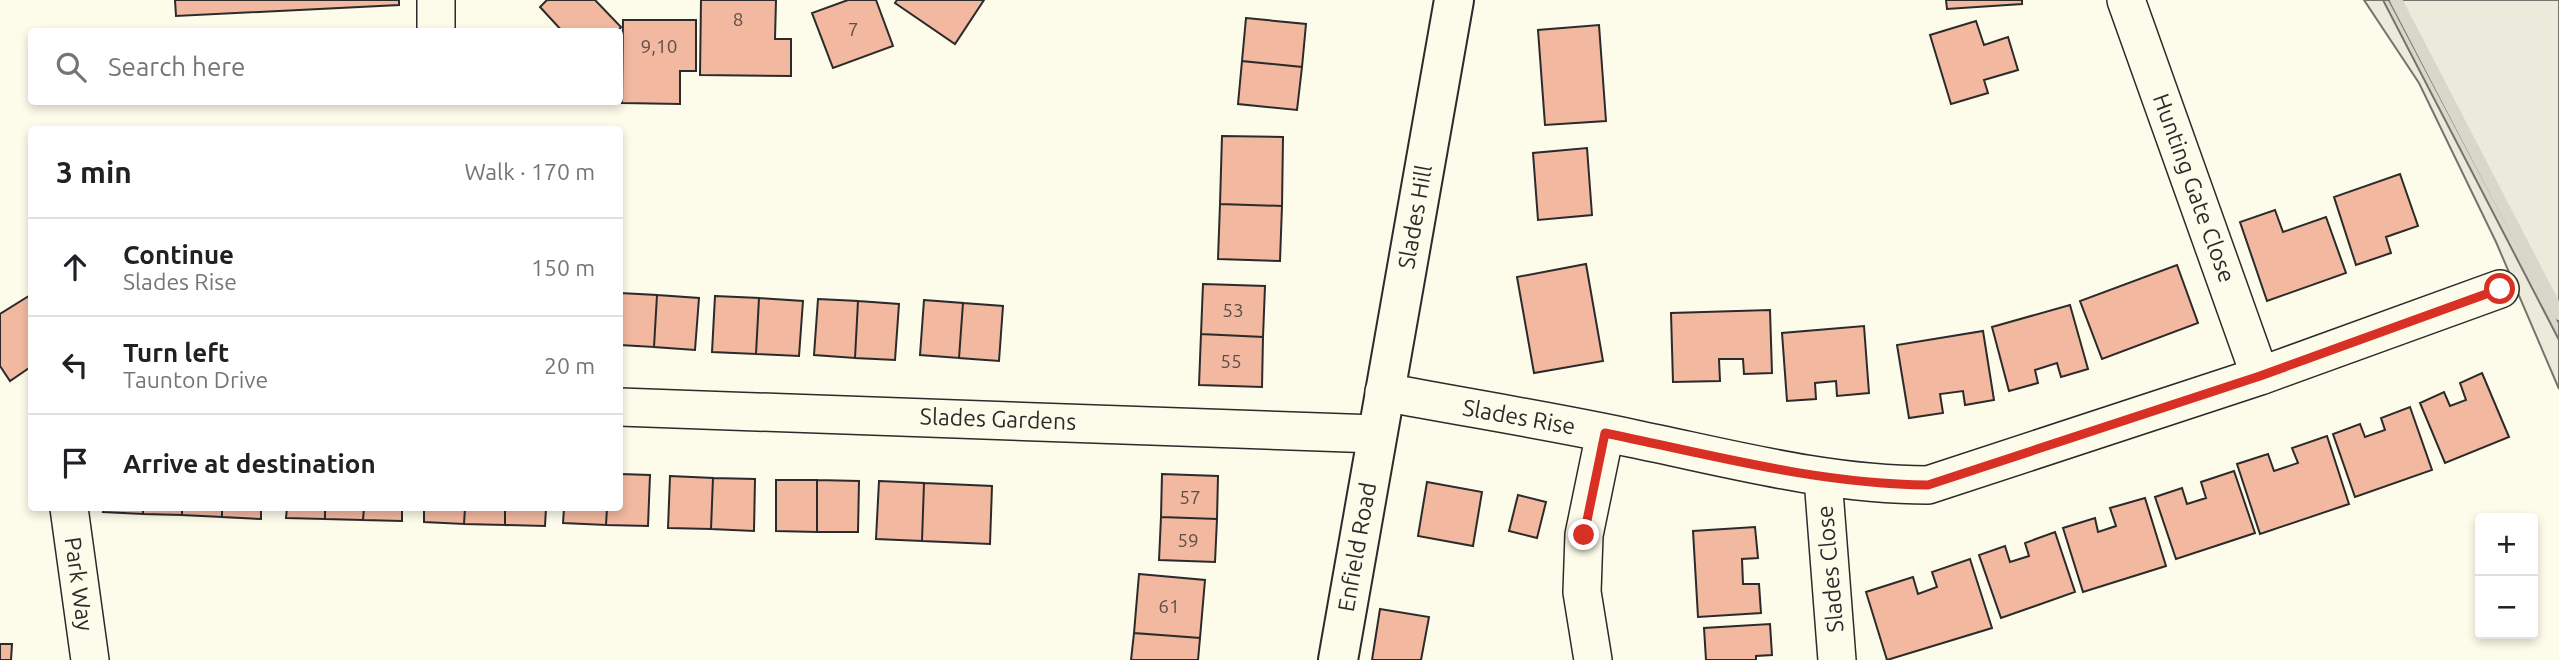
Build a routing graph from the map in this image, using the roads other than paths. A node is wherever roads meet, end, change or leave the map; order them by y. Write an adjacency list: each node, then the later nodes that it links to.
1 (436, 0): 4 (street)
2 (1454, 0): 7 (main road, Slades Hill)
3 (2126, 0): 6 (street, Hunting Gate Close)
4 (436, 28)
5 (2500, 289): 6 (street, Slades Rise)
6 (2260, 376): 11 (street, Slades Rise)
7 (1384, 392): 9 (street, Slades Rise); 10 (main road, Slades Hill)
8 (623, 407): 10 (street, Slades Gardens)
9 (1605, 433): 11 (street, Slades Rise); 15 (street)
10 (1376, 434): 14 (main road, Enfield Road)
11 (1823, 478): 16 (street, Slades Close)
12 (69, 511): 13 (street, Park Way)
13 (90, 660)
14 (1338, 660)
15 (1593, 660)
16 (1837, 660)

